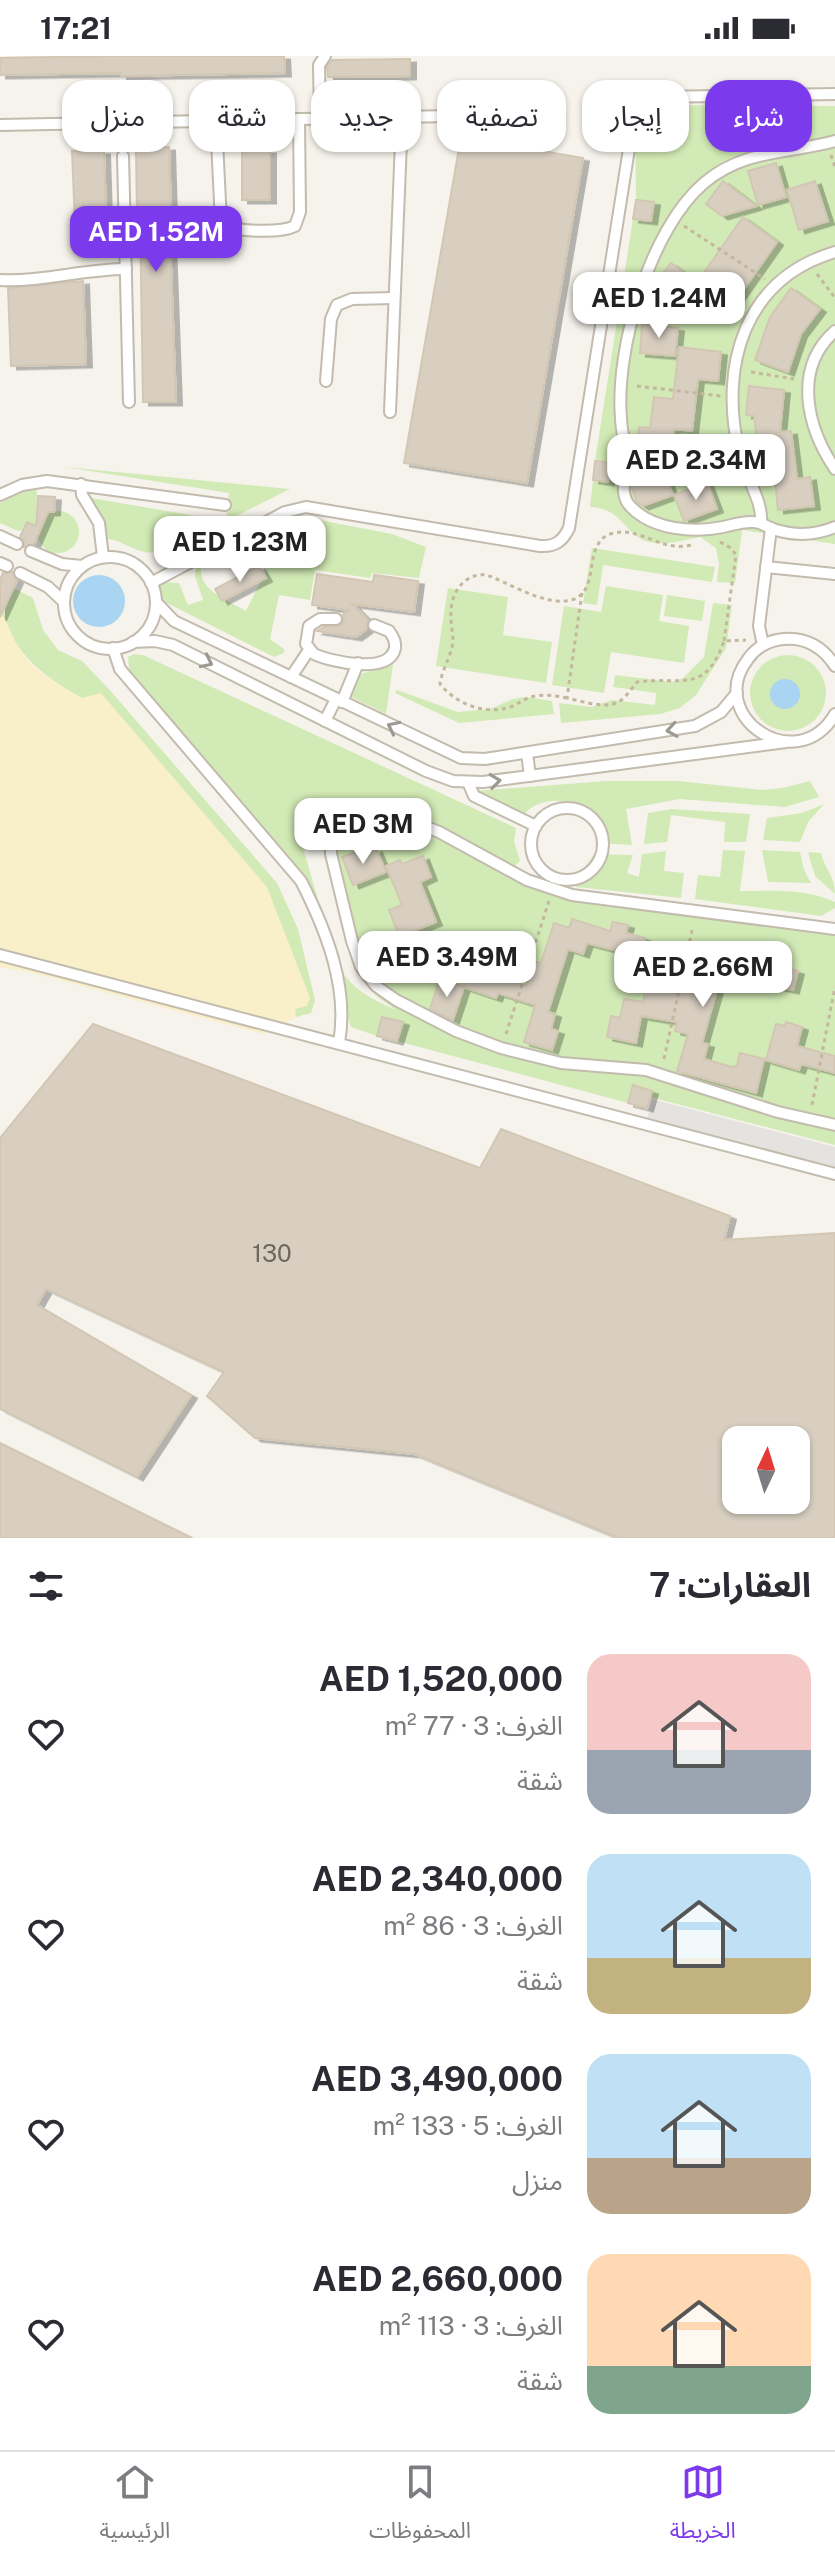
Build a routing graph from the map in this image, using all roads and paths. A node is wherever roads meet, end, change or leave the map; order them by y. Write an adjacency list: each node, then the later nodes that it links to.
1 (325, 56): 2 (lane)
2 (319, 80)
3 (835, 94): 45 (lane)
4 (311, 118): 6 (lane)
5 (295, 119): 6 (lane)
6 (299, 119): 10 (lane)
7 (189, 122): 8 (lane)
8 (0, 125)
9 (835, 141): 13 (lane)
10 (218, 152)
11 (400, 152): 19 (lane)
12 (123, 156): 16 (lane)
13 (674, 219): 18 (path); 25 (lane)
14 (835, 252): 15 (lane)
15 (808, 261): 18 (lane); 20 (path)
16 (126, 269): 17 (lane); 27 (lane)
17 (0, 280)
18 (774, 285): 22 (lane)
19 (394, 298): 23 (lane); 28 (lane)
20 (835, 298)
21 (835, 331): 24 (lane)
22 (735, 369): 24 (path); 26 (lane)
23 (326, 381)
24 (807, 382): 29 (lane)
25 (621, 384): 26 (path); 33 (lane)
26 (733, 397): 33 (lane)
27 (129, 402)
28 (390, 412)
29 (835, 469)
30 (81, 484): 31 (lane); 32 (lane); 40 (lane)
31 (0, 495)
32 (225, 505)
33 (766, 526): 34 (lane); 42 (lane)
34 (835, 527)
35 (0, 536): 37 (lane)
36 (711, 542): 51 (path)
37 (17, 544)
38 (703, 544): 46 (path)
39 (31, 551): 41 (lane)
40 (103, 557): 41 (lane); 45 (lane)
41 (82, 566): 47 (lane)
42 (766, 567): 44 (lane); 53 (lane)
43 (20, 573): 47 (lane)
44 (835, 574)
45 (151, 583): 48 (lane)
46 (582, 593): 61 (path); 61 (path)
47 (64, 602): 54 (lane)
48 (156, 602): 52 (lane); 59 (lane)
49 (336, 619): 55 (lane)
50 (374, 625): 57 (lane)
51 (724, 641): 53 (path); 61 (path)
52 (133, 642): 54 (lane); 64 (lane, one-way to 64)
53 (762, 642): 56 (lane); 60 (lane)
54 (113, 648): 75 (lane)
55 (309, 650): 57 (lane); 59 (lane)
56 (831, 650): 58 (lane)
57 (358, 663): 62 (lane)
58 (835, 666)
59 (291, 677): 62 (lane)
60 (737, 693): 65 (lane); 66 (lane, one-way to 66)
61 (567, 698)
62 (339, 701): 64 (lane); 66 (lane, one-way to 62)
63 (835, 714): 65 (lane)
64 (325, 721): 68 (lane)
65 (786, 742): 67 (lane)
66 (527, 753): 67 (lane)
67 (530, 776): 68 (lane, one-way to 67)
68 (468, 782): 69 (lane)
69 (536, 826): 70 (lane); 70 (lane)
70 (554, 884): 71 (lane); 76 (path); 76 (lane)
71 (697, 911): 72 (lane); 77 (path)
72 (835, 929)
73 (0, 955): 75 (lane)
74 (835, 987): 78 (path)
75 (339, 1043): 80 (lane)
76 (501, 1048): 77 (lane)
77 (661, 1074): 78 (lane)
78 (809, 1120): 79 (lane)
79 (835, 1125)
80 (835, 1174)

